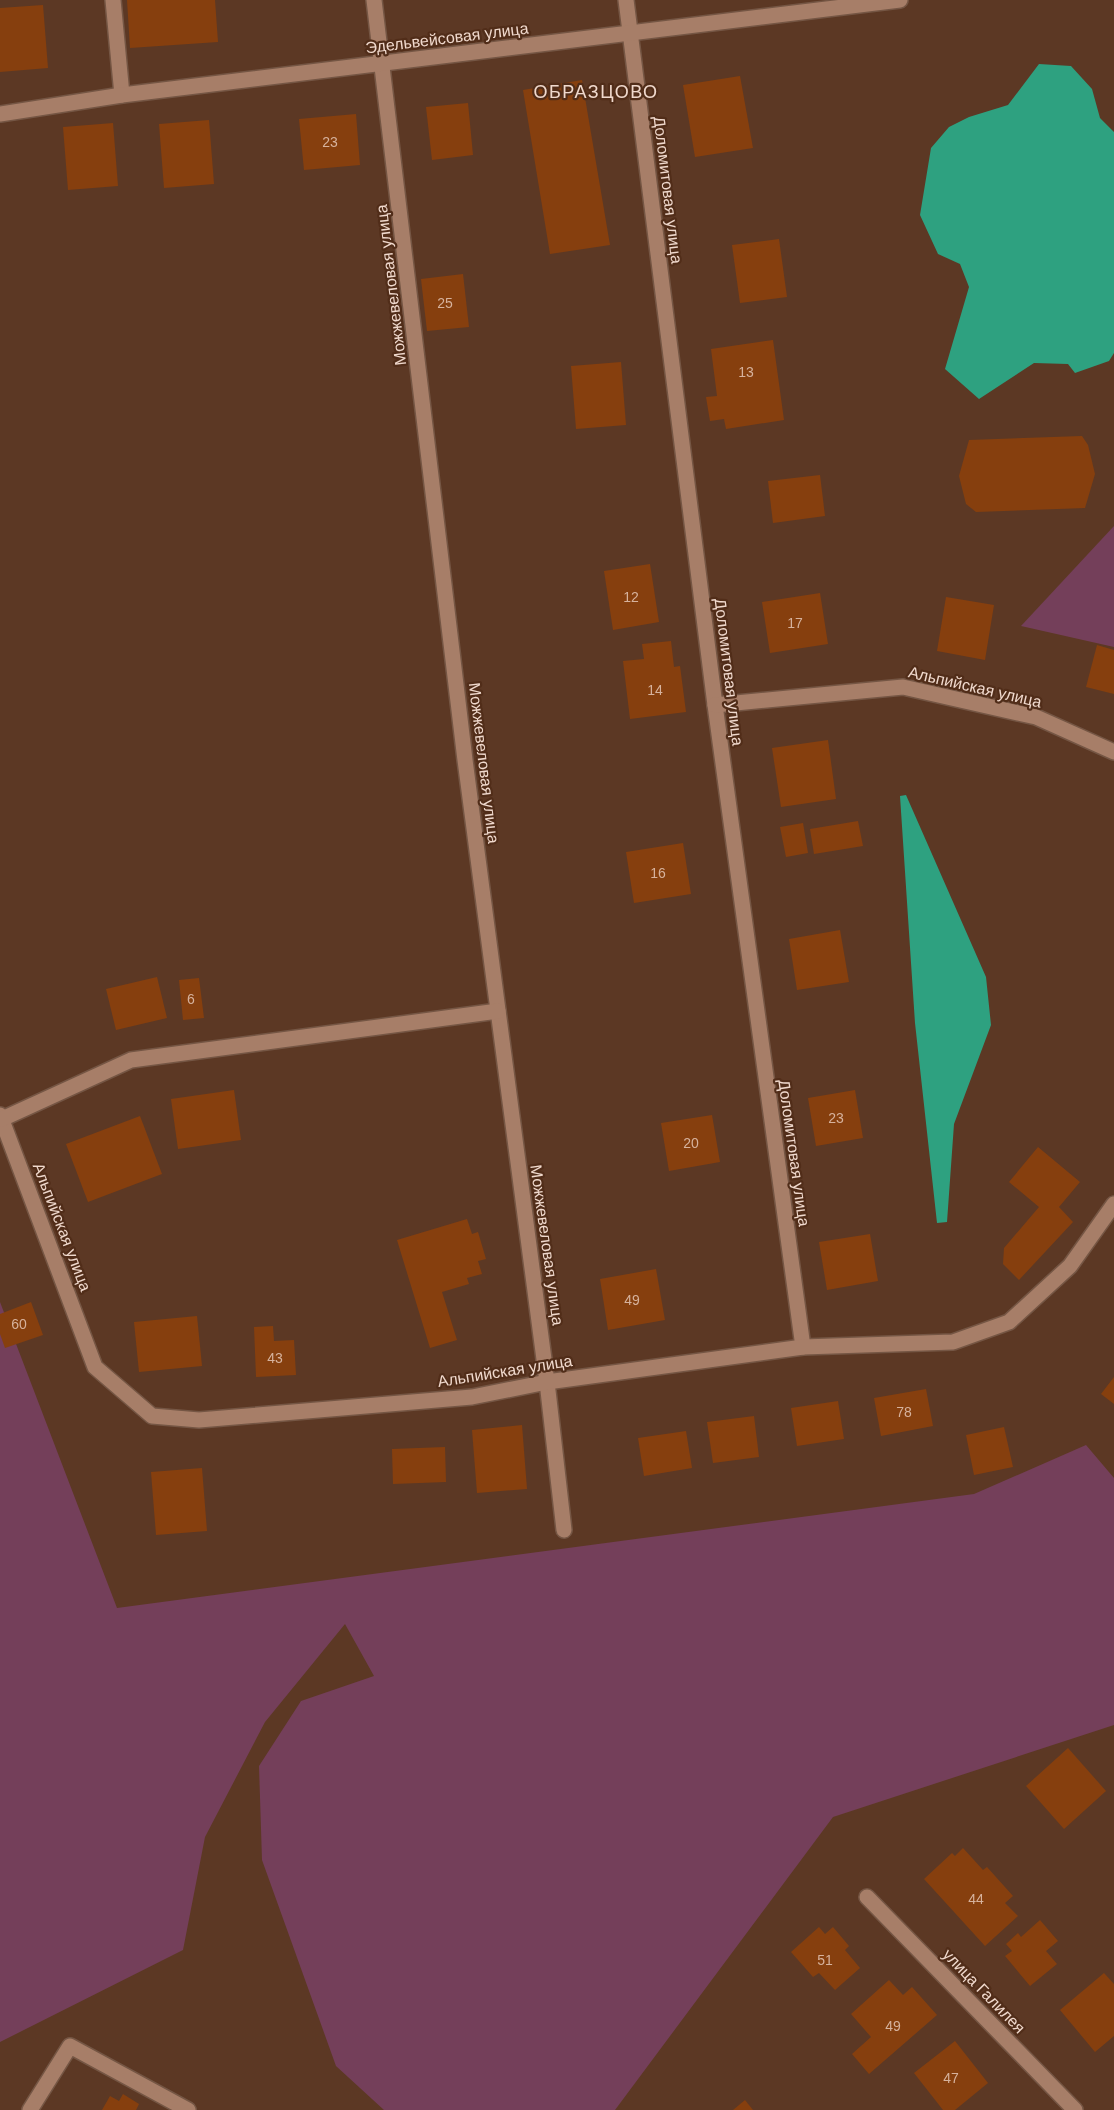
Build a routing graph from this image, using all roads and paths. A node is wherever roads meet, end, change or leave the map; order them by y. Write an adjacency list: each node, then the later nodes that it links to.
1 (113, 0): 7 (street)
2 (374, 0): 6 (street, Можжевеловая улица)
3 (626, 0): 5 (street, Доломитовая улица)
4 (900, 0): 5 (street, Эдельвейсовая улица)
5 (630, 33): 6 (street, Эдельвейсовая улица); 9 (street, Доломитовая улица)
6 (382, 64): 7 (street, Эдельвейсовая улица); 11 (street, Можжевеловая улица)
7 (122, 95): 8 (street, Эдельвейсовая улица)
8 (0, 114)
9 (715, 705): 10 (street, Альпийская улица); 14 (street, Доломитовая улица)
10 (1114, 752)
11 (498, 1011): 12 (street); 15 (street, Можжевеловая улица)
12 (1, 1117): 15 (street, Альпийская улица)
13 (1114, 1204): 14 (street, Альпийская улица)
14 (803, 1347): 15 (street, Альпийская улица)
15 (548, 1382): 16 (street, Можжевеловая улица)
16 (564, 1530)
17 (867, 1897): 20 (street, улица Галилея)
18 (30, 2110): 19 (street)
19 (188, 2110)
20 (1076, 2110)

